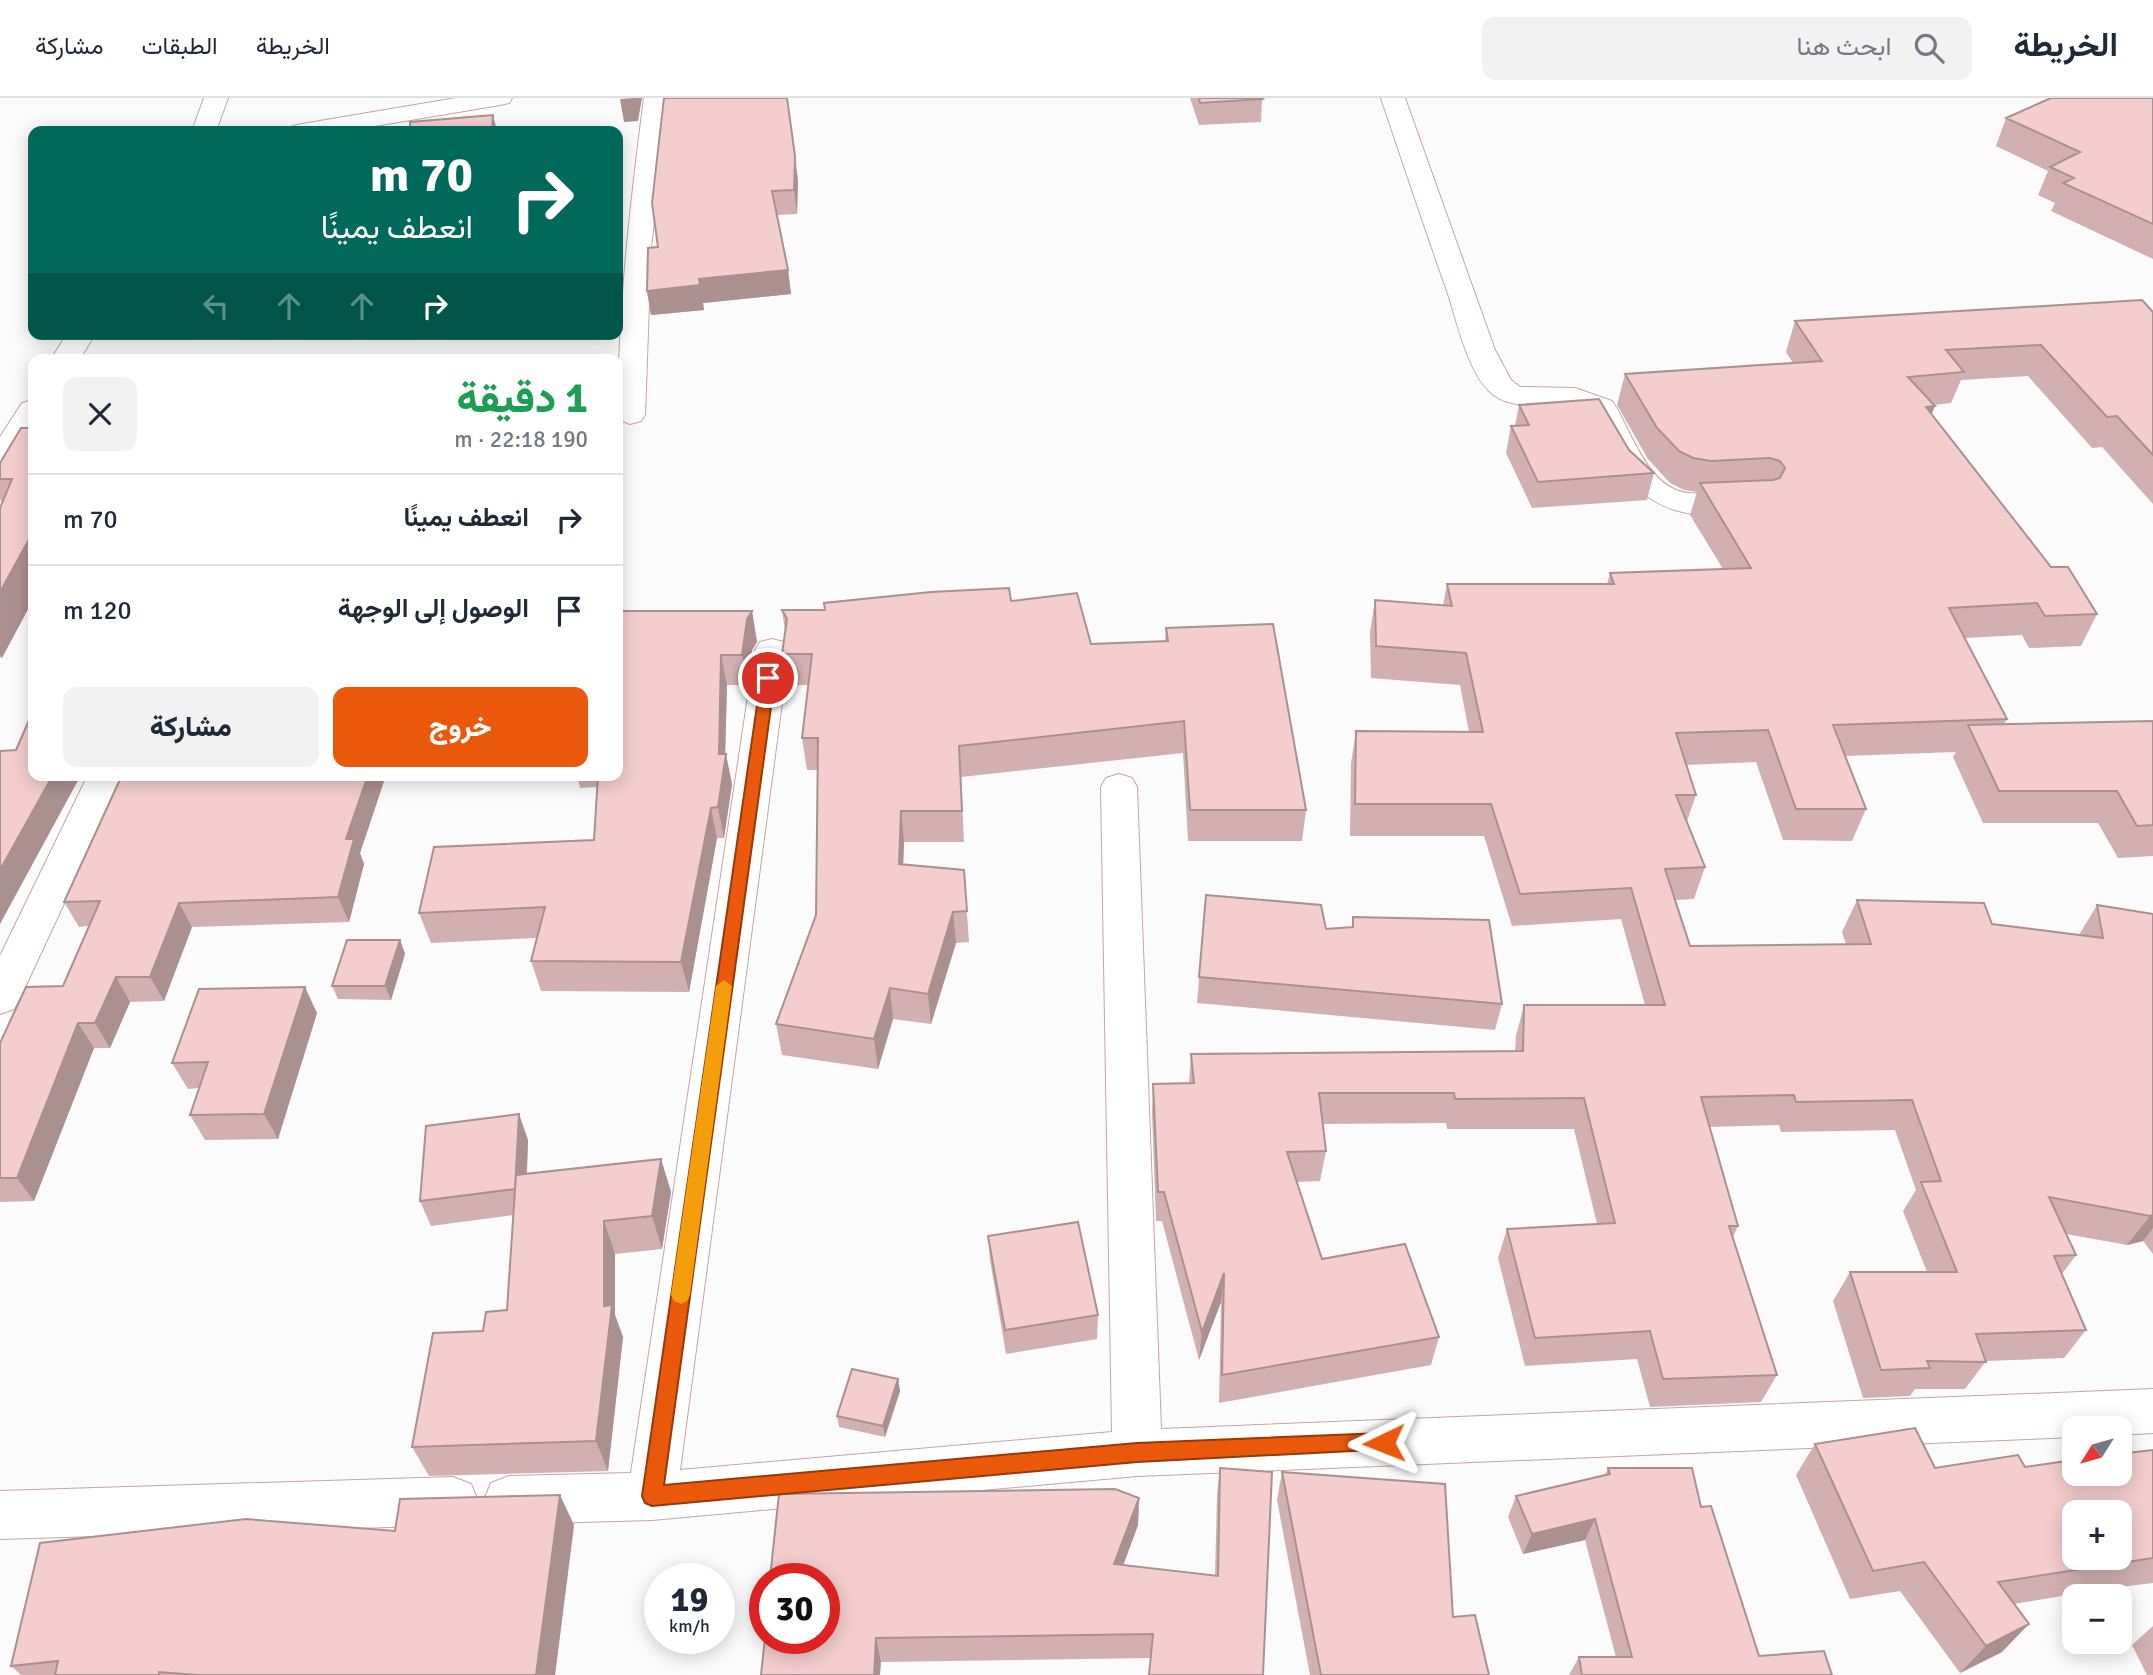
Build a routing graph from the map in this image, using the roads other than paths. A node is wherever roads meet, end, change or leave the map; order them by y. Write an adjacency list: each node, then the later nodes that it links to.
1 (216, 98): 5 (street)
2 (500, 98): 6 (street)
3 (656, 98): 7 (street)
4 (1393, 98): 10 (street)
5 (206, 126)
6 (332, 126)
7 (630, 415)
8 (28, 417): 9 (street)
9 (0, 460)
10 (1756, 500)
11 (772, 650): 17 (street)
12 (103, 781): 14 (street)
13 (1119, 787): 16 (street)
14 (0, 998)
15 (2153, 1411): 16 (street)
16 (1137, 1453): 17 (street)
17 (652, 1496): 18 (street)
18 (0, 1515)

